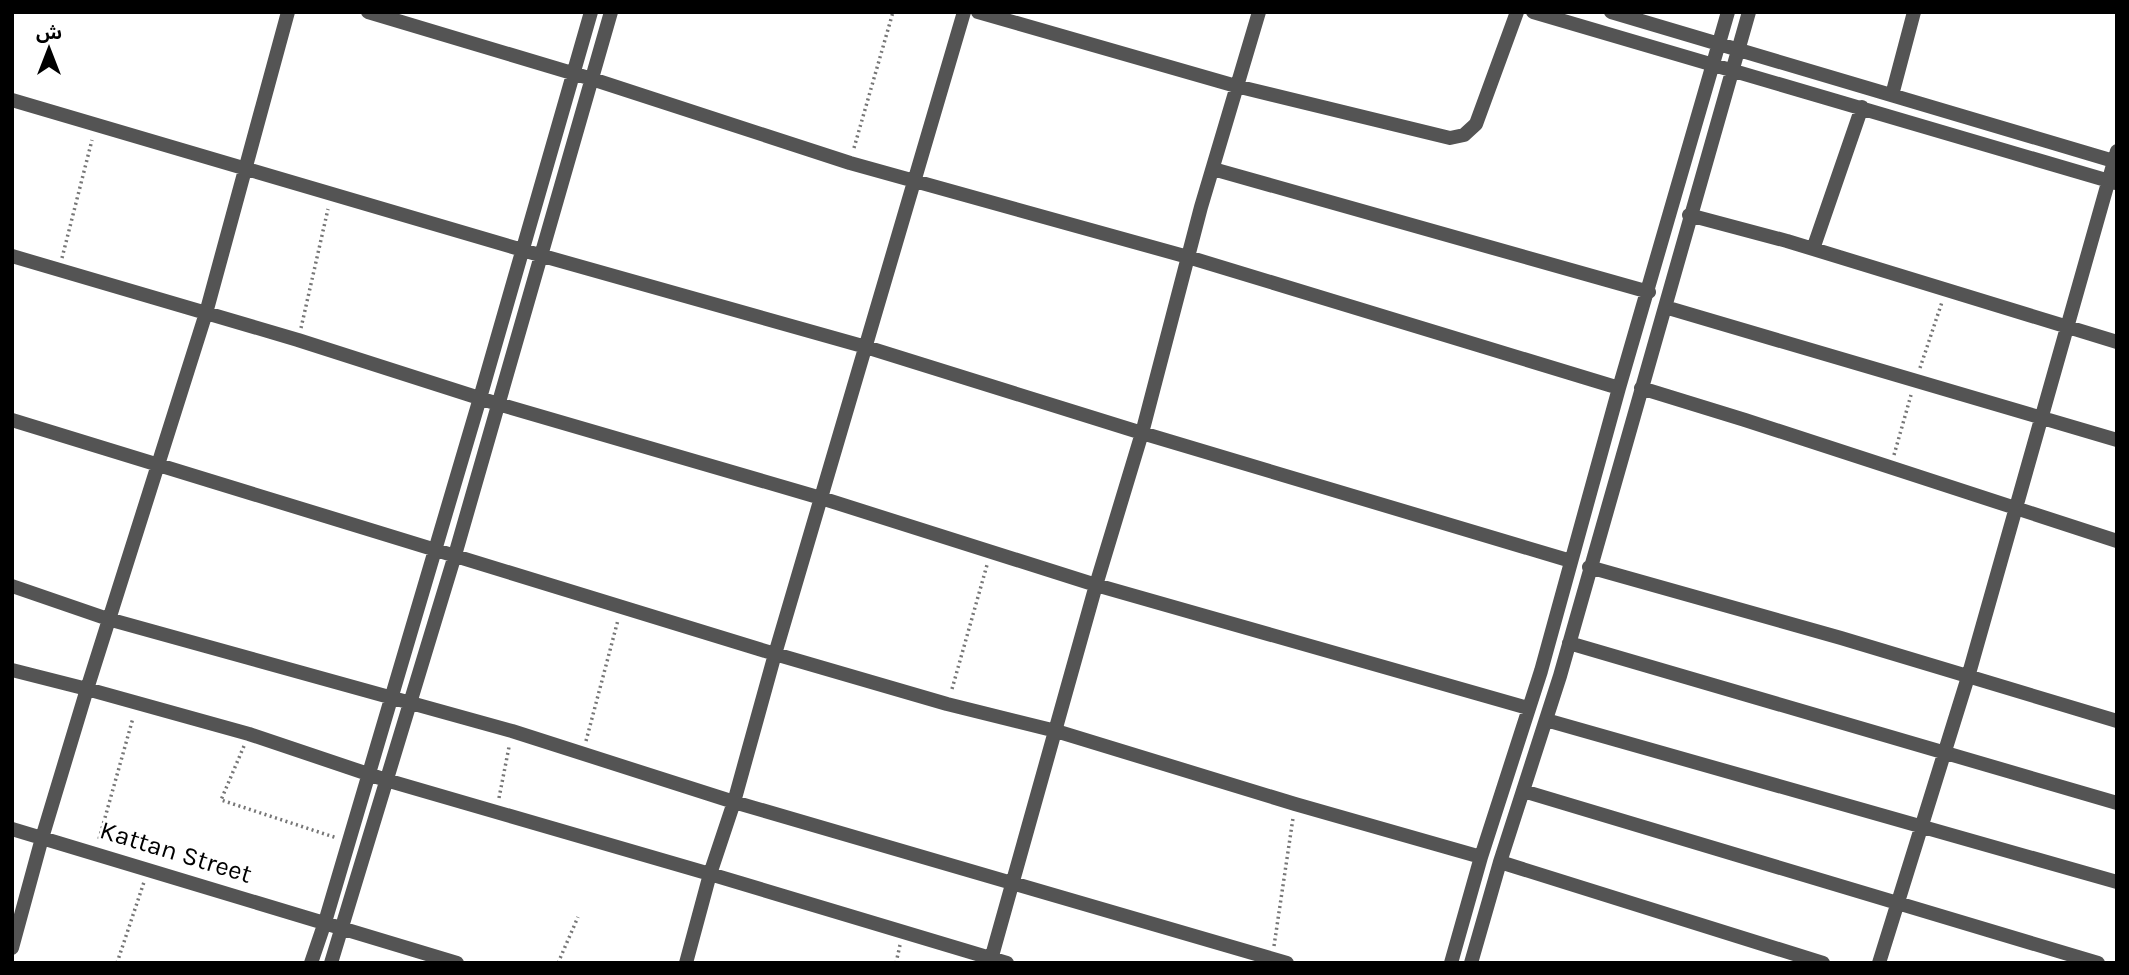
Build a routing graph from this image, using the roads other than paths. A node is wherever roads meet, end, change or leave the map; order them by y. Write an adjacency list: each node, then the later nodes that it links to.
1 (288, 12): 25 (street)
2 (368, 12): 18 (street)
3 (591, 12): 18 (street)
4 (611, 12): 19 (street)
5 (964, 12): 27 (street)
6 (978, 12): 20 (street)
7 (1259, 12): 20 (street)
8 (1517, 12): 20 (street)
9 (1533, 12): 16 (street)
10 (1611, 12): 14 (street)
11 (1728, 12): 14 (street)
12 (1749, 12): 15 (street)
13 (1914, 12): 21 (street)
14 (1718, 44): 15 (street); 16 (street)
15 (1737, 50): 17 (street); 21 (street)
16 (1712, 65): 17 (street); 35 (street)
17 (1731, 70): 23 (street); 29 (street)
18 (574, 74): 19 (street); 31 (street)
19 (592, 79): 27 (street); 32 (street)
20 (1236, 86): 26 (street)
21 (1892, 95): 24 (street)
22 (12, 100): 25 (street)
23 (1862, 107): 28 (street); 30 (street)
24 (2116, 158): 28 (street)
25 (244, 169): 31 (street); 37 (street)
26 (1213, 169): 34 (street); 35 (street)
27 (915, 182): 34 (street); 40 (street)
28 (2113, 182): 38 (street)
29 (1689, 215): 30 (street); 36 (street)
30 (1813, 248): 38 (street)
31 (523, 249): 32 (street); 43 (street)
32 (543, 256): 40 (street); 44 (street)
33 (12, 257): 37 (street)
34 (1188, 257): 41 (street); 47 (street)
35 (1649, 292): 41 (street)
36 (1665, 307): 42 (street); 45 (street)
37 (206, 313): 43 (street); 49 (street)
38 (2067, 328): 39 (street); 45 (street)
39 (2117, 342)
40 (866, 346): 47 (street); 52 (street)
41 (1619, 388): 50 (street)
42 (1641, 388): 51 (street); 53 (street)
43 (480, 398): 44 (street); 55 (street)
44 (498, 404): 52 (street); 56 (street)
45 (2040, 418): 48 (street); 53 (street)
46 (12, 420): 49 (street)
47 (1142, 433): 57 (street); 59 (street)
48 (2117, 440)
49 (156, 465): 55 (street); 61 (street)
50 (1591, 488): 51 (street); 57 (street)
51 (1610, 493): 58 (street)
52 (821, 498): 59 (street); 63 (street)
53 (2016, 510): 54 (street); 65 (street)
54 (2117, 541)
55 (435, 548): 56 (street); 67 (street)
56 (455, 555): 63 (street); 68 (street)
57 (1571, 562): 69 (street)
58 (1590, 567): 62 (street); 65 (street)
59 (1096, 584): 69 (street); 72 (street)
60 (12, 586): 61 (street)
61 (108, 619): 66 (street); 67 (street)
62 (1569, 643): 70 (street); 73 (street)
63 (775, 654): 72 (street); 77 (street)
64 (12, 670): 66 (street)
65 (1968, 677): 71 (street); 73 (street)
66 (87, 689): 74 (street); 81 (street)
67 (390, 698): 68 (street); 74 (street)
68 (410, 704): 75 (street); 77 (street)
69 (1528, 708): 82 (street)
70 (1546, 720): 76 (street); 79 (street)
71 (2117, 721)
72 (1056, 731): 82 (street); 85 (street)
73 (1945, 753): 78 (street); 79 (street)
74 (369, 774): 75 (street); 88 (street)
75 (386, 780): 84 (street); 89 (street)
76 (1523, 791): 83 (street); 87 (street)
77 (734, 802): 84 (street); 85 (street)
78 (2117, 803)
79 (1921, 825): 86 (street); 87 (street)
80 (12, 829): 81 (street, Kattan Street)
81 (42, 838): 88 (street, Kattan Street); 90 (street)
82 (1481, 857): 91 (street)
83 (1500, 862): 93 (street); 100 (street)
84 (710, 874): 92 (street); 97 (street)
85 (1011, 881): 92 (street); 99 (street)
86 (2117, 881)
87 (1897, 904): 101 (street); 102 (street)
88 (325, 922): 89 (street, Kattan Street); 94 (street)
89 (342, 927): 95 (street); 96 (street, Kattan Street)
90 (12, 948)
91 (1452, 958): 93 (street)
92 (990, 960): 98 (street)
93 (1471, 961)
94 (311, 963)
95 (331, 963)
96 (457, 963)
97 (686, 963)
98 (1007, 963)
99 (1287, 963)
100 (1823, 963)
101 (1879, 963)
102 (2098, 963)

